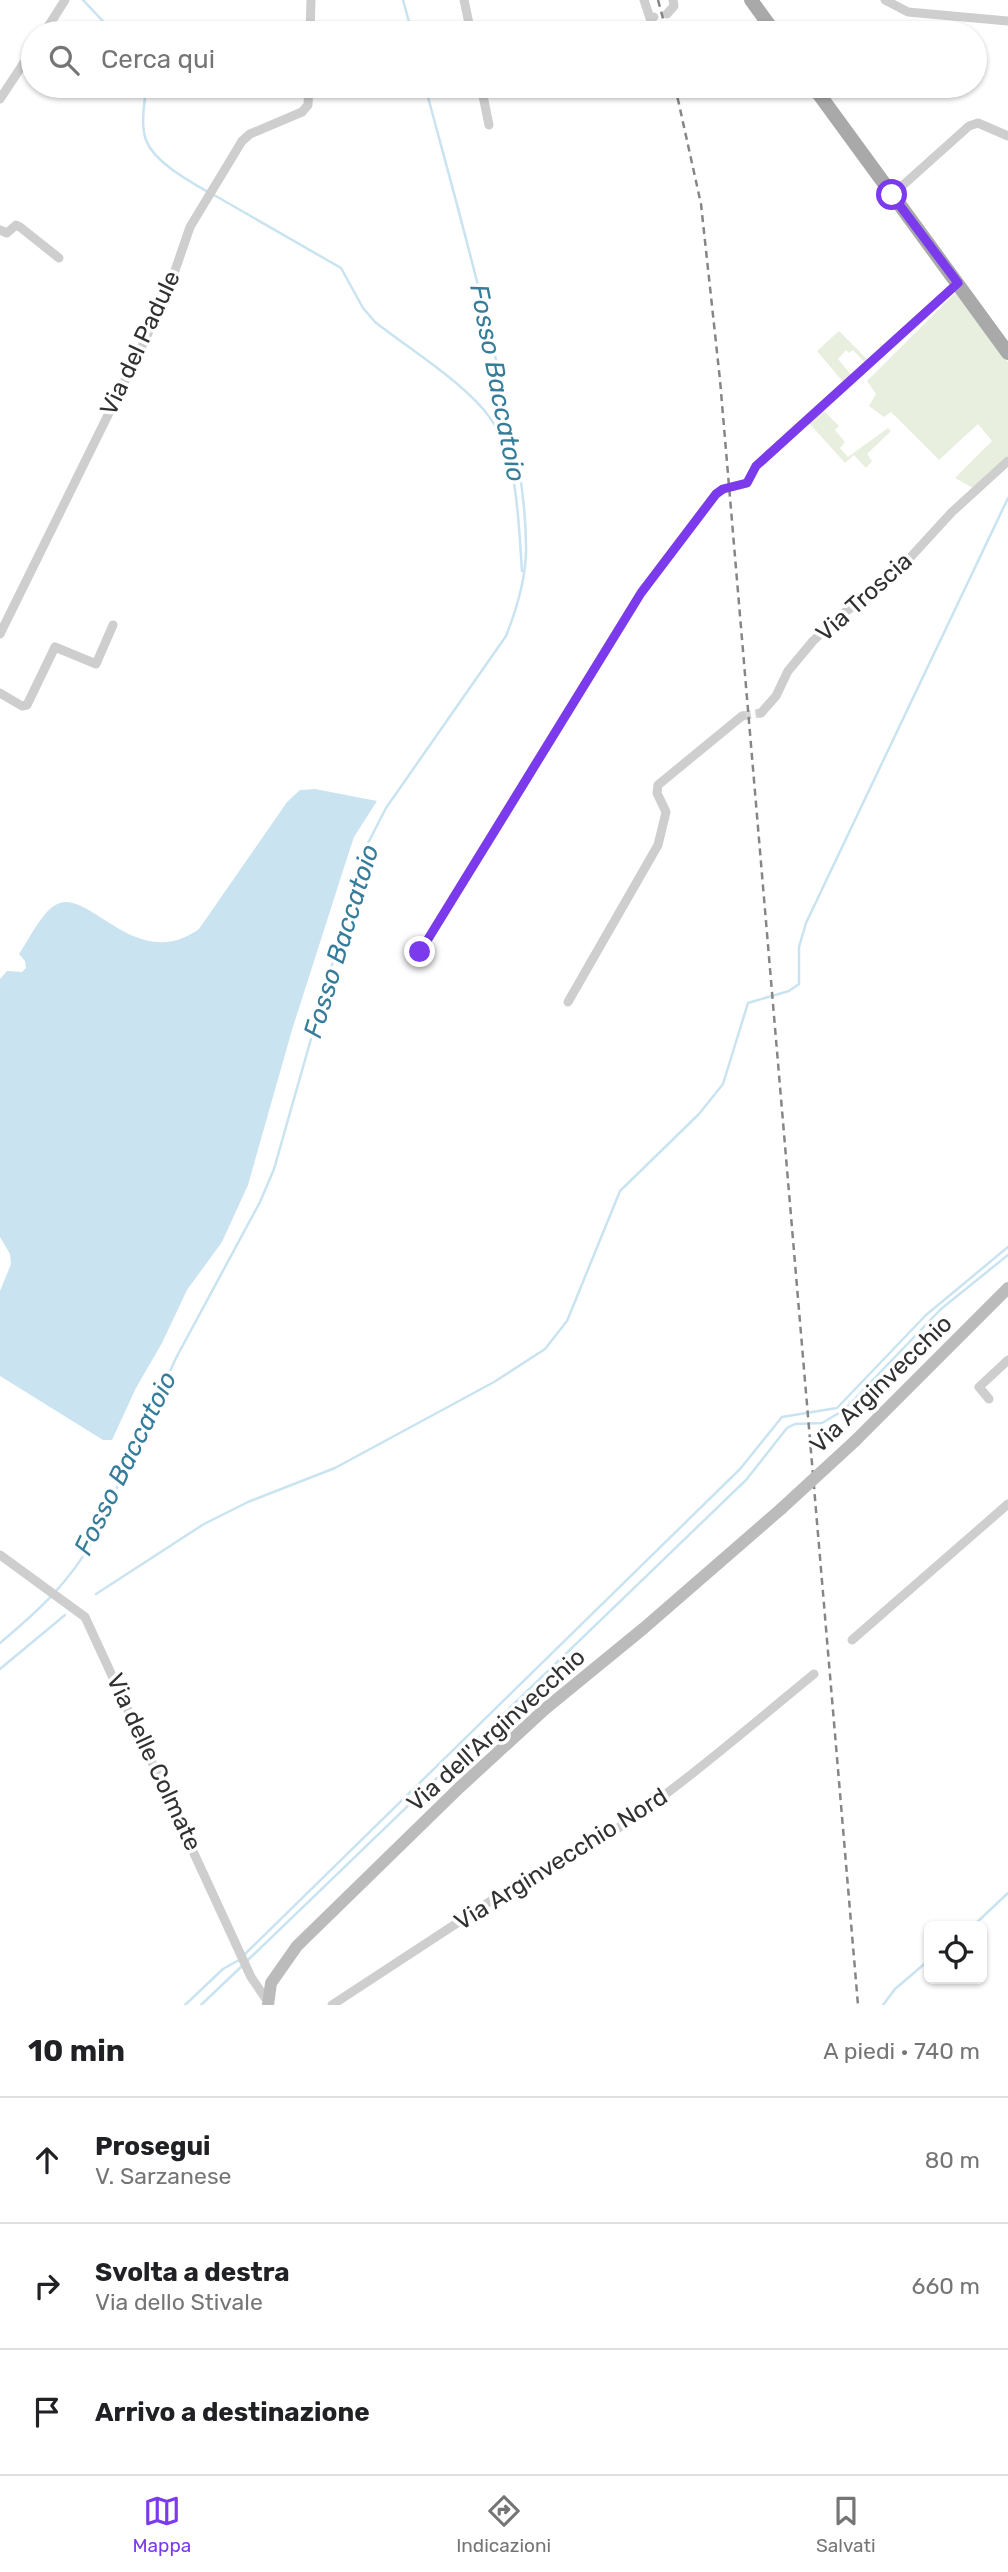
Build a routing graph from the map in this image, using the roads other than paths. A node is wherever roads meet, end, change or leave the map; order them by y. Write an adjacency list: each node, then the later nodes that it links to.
1 (65, 0): 10 (street)
2 (311, 0): 11 (street)
3 (464, 0): 12 (street)
4 (644, 0): 9 (street)
5 (673, 0): 8 (street)
6 (751, 0): 13 (main road)
7 (885, 0): 14 (street)
8 (667, 14)
9 (652, 17)
10 (52, 21)
11 (310, 21)
12 (468, 21)
13 (766, 21)
14 (1008, 21)
15 (21, 67): 19 (street)
16 (308, 98): 29 (street, Via del Padule)
17 (483, 98): 20 (street)
18 (822, 98): 22 (main road)
19 (0, 99)
20 (489, 125)
21 (1008, 136): 22 (street)
22 (892, 195): 25 (main road)
23 (0, 230): 24 (street)
24 (60, 258)
25 (958, 283): 26 (main road); 33 (street)
26 (1008, 354)
27 (1008, 461): 31 (street, Via Troscia)
28 (113, 625): 30 (street)
29 (0, 634)
30 (0, 693)
31 (761, 713)
32 (742, 716): 34 (street)
33 (420, 952)
34 (568, 1002)
35 (1008, 1288): 39 (main road, Via Arginvecchio, bridge)
36 (1008, 1360): 37 (street)
37 (989, 1399)
38 (1008, 1504): 41 (street)
39 (780, 1508): 43 (main road, Via dell'Arginvecchio)
40 (0, 1555): 43 (street, Via delle Colmate)
41 (852, 1640)
42 (814, 1674): 44 (street, Via Arginvecchio Nord)
43 (268, 2003)
44 (332, 2005)

